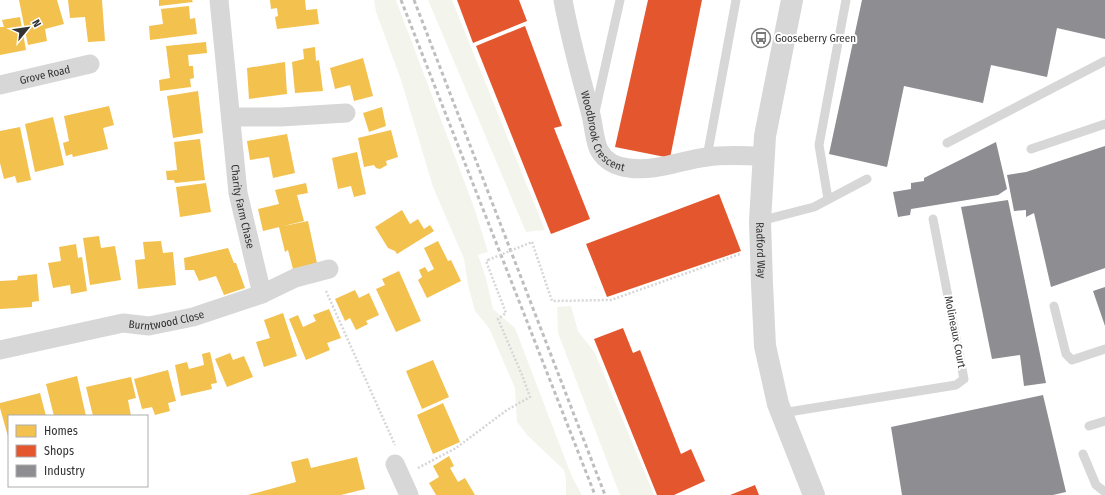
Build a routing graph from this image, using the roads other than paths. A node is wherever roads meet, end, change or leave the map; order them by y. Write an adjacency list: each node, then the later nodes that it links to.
1 (219, 0): 11 (street, Charity Farm Chase)
2 (563, 0): 12 (street, Woodbrook Crescent)
3 (620, 0): 12 (lane)
4 (736, 0): 16 (lane)
5 (792, 0): 17 (street, Radford Way)
6 (846, 0): 19 (lane)
7 (1105, 61): 14 (lane)
8 (90, 64): 9 (street, Grove Road)
9 (0, 85)
10 (346, 113): 11 (street)
11 (231, 117): 23 (street, Charity Farm Chase)
12 (593, 122): 16 (street, Woodbrook Crescent)
13 (1105, 124): 15 (lane)
14 (947, 143)
15 (1031, 149)
16 (707, 156): 17 (street, Woodbrook Crescent)
17 (765, 156): 21 (street, Radford Way)
18 (867, 179): 19 (lane)
19 (828, 199): 21 (lane)
20 (933, 219): 27 (lane, Molineaux Court)
21 (760, 221): 27 (street, Radford Way)
22 (323, 270): 23 (street, Burntwood Close)
23 (262, 294): 26 (street, Burntwood Close)
24 (1054, 306): 25 (lane)
25 (1105, 349)
26 (0, 350)
27 (782, 414): 34 (street, Radford Way)
28 (1105, 421): 29 (lane)
29 (1090, 426)
30 (1083, 454): 32 (lane)
31 (398, 470): 33 (street)
32 (1105, 492)
33 (408, 495)
34 (814, 495)

